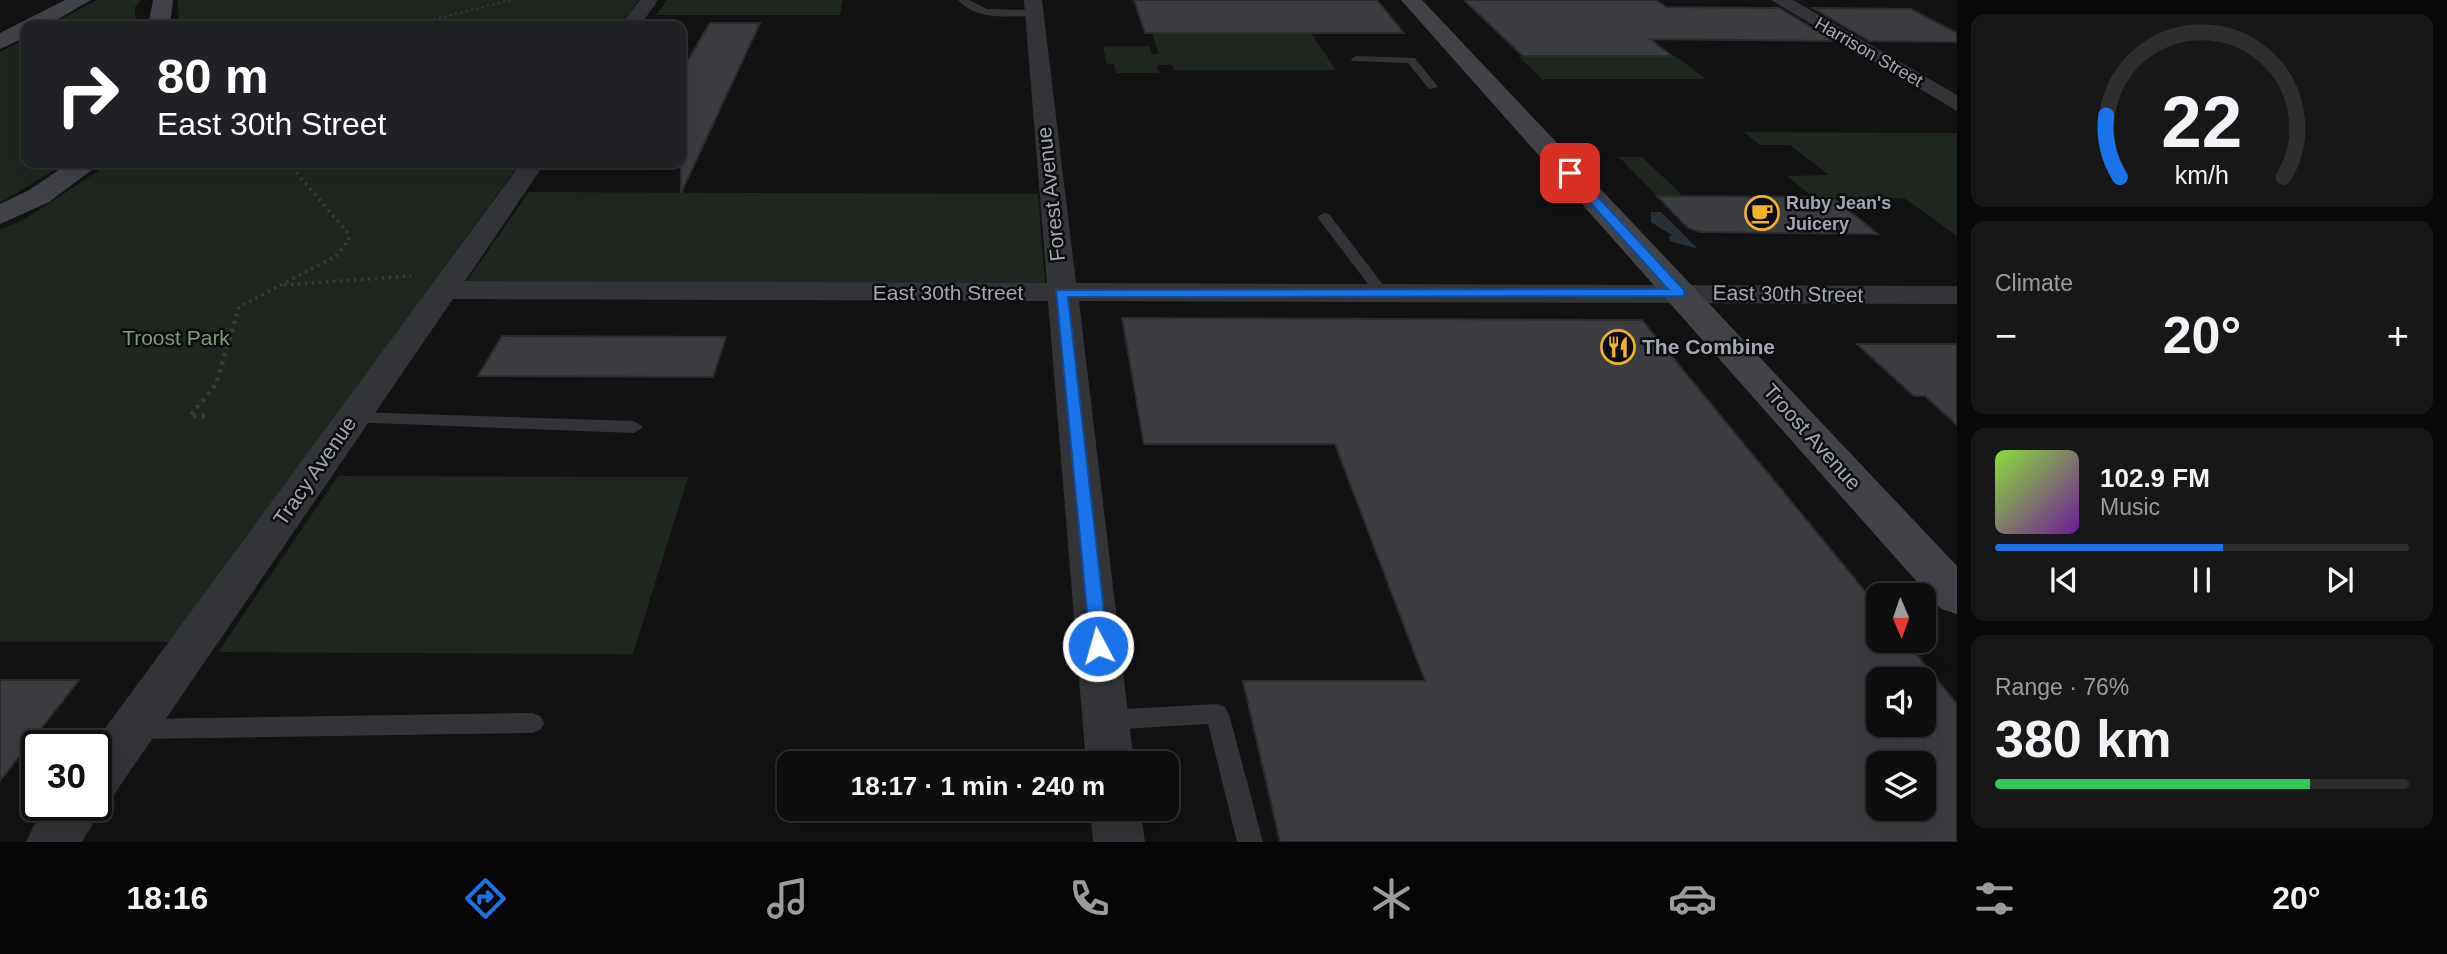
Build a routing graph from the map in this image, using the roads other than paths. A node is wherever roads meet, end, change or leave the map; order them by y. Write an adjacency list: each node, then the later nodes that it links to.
1 (81, 0): 8 (main road)
2 (163, 0): 9 (main road)
3 (649, 0): 10 (street)
4 (963, 0): 7 (lane)
5 (1411, 0): 23 (main road, Troost Avenue)
6 (1780, 0): 15 (street, Harrison Street)
7 (1033, 6): 21 (street, Forest Avenue)
8 (40, 21)
9 (160, 21)
10 (634, 21)
11 (21, 31): 12 (main road)
12 (0, 42)
13 (1356, 60): 14 (lane)
14 (1433, 87)
15 (1957, 104)
16 (80, 168): 18 (main road)
17 (529, 168): 20 (street, Tracy Avenue)
18 (0, 215)
19 (1324, 217): 22 (lane)
20 (433, 283): 21 (street, East 30th Street); 25 (street, Tracy Avenue)
21 (1061, 293): 22 (street, East 30th Street); 28 (street, Forest Avenue)
22 (1382, 293): 23 (street, East 30th Street)
23 (1679, 293): 24 (street, East 30th Street); 27 (main road, Troost Avenue)
24 (1957, 295)
25 (353, 418): 26 (lane); 30 (street, Tracy Avenue)
26 (634, 427)
27 (1957, 596)
28 (1106, 720): 31 (street, Forest Avenue); 37 (lane)
29 (532, 723): 30 (lane)
30 (133, 729): 32 (street, Tracy Avenue)
31 (1109, 751)
32 (112, 758)
33 (67, 821): 35 (street)
34 (1117, 821): 36 (street)
35 (52, 842)
36 (1119, 842)
37 (1250, 842)

